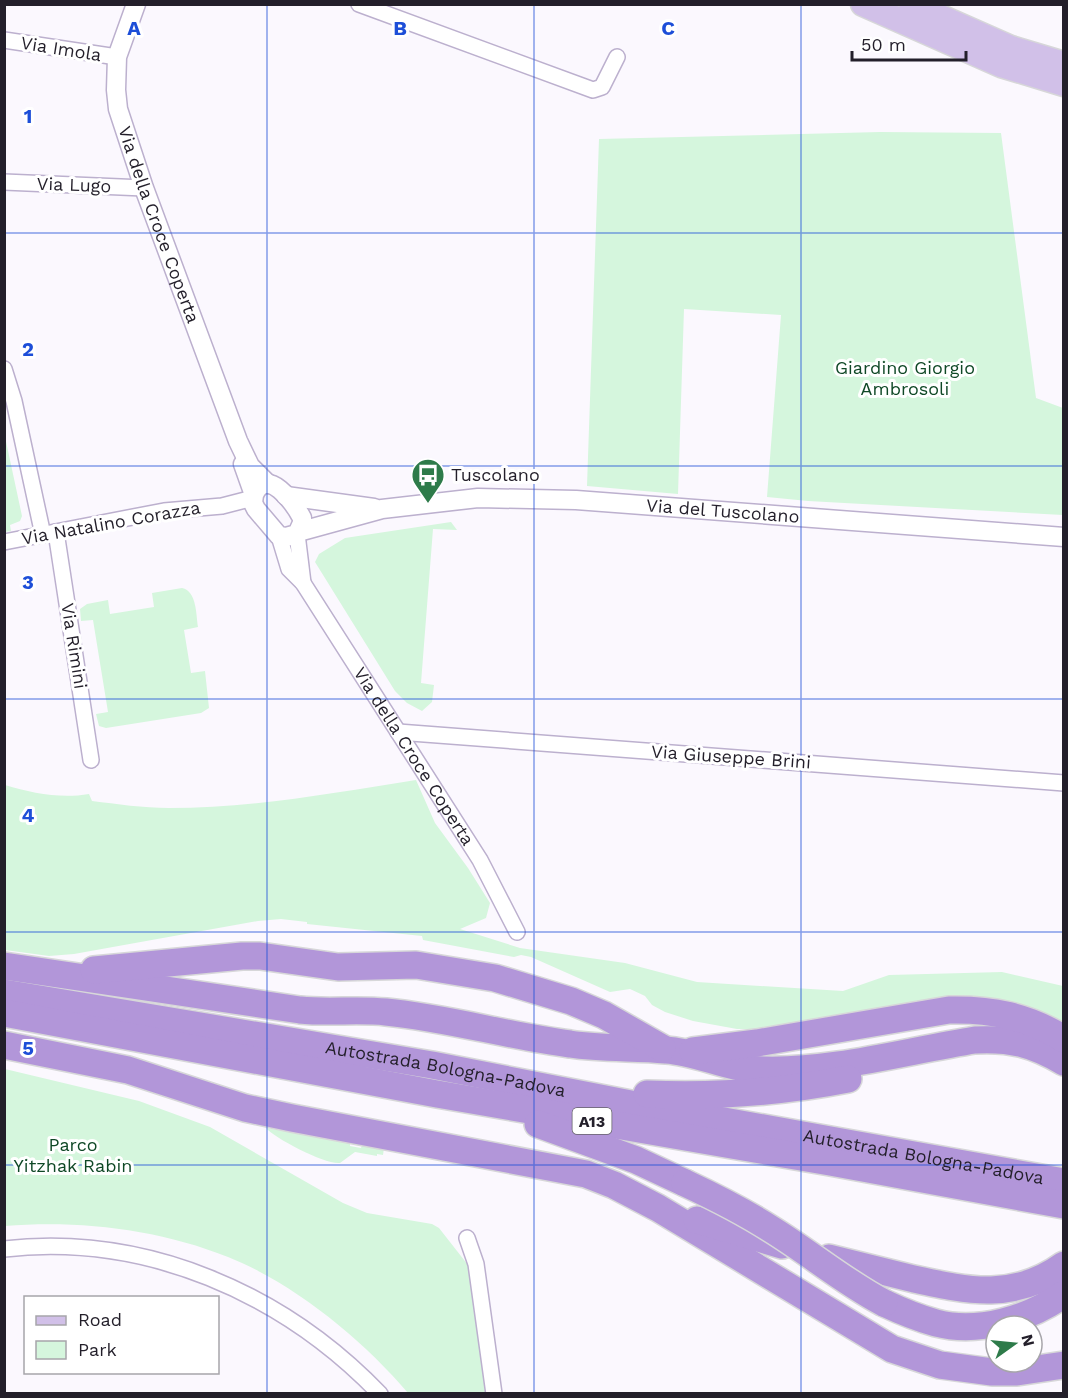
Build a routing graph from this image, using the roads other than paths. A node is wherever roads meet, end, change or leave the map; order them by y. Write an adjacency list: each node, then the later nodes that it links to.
1 (136, 4): 6 (street, Via della Croce Coperta)
2 (359, 4): 7 (street)
3 (863, 4): 9 (main road)
4 (911, 4): 8 (main road)
5 (4, 40): 6 (street, Via Imola)
6 (117, 57): 11 (street, Via della Croce Coperta)
7 (617, 57)
8 (1064, 64)
9 (1064, 84)
10 (4, 182): 11 (street, Via Lugo)
11 (144, 188): 14 (street, Via della Croce Coperta)
12 (4, 369): 16 (street, Via Rimini)
13 (286, 496): 14 (street, Via della Croce Coperta); 15 (street, Via del Tuscolano); 17 (street, Via della Croce Coperta)
14 (258, 498): 16 (street, Via Natalino Corazza); 17 (street, Via della Croce Coperta)
15 (382, 509): 17 (street, Via del Tuscolano); 18 (street, Via del Tuscolano)
16 (49, 534): 19 (street, Via Natalino Corazza); 21 (street, Via Rimini)
17 (291, 534): 20 (street, Via della Croce Coperta)
18 (1064, 537)
19 (4, 542)
20 (398, 732): 22 (street, Via Giuseppe Brini); 23 (street, Via della Croce Coperta)
21 (92, 760)
22 (1064, 783)
23 (518, 932)
24 (4, 966): 25 (highway)
25 (42, 972): 32 (highway); 32 (highway)
26 (4, 993): 34 (highway, Autostrada Bologna-Padova / A13)
27 (4, 1013): 29 (highway)
28 (4, 1023): 29 (highway)
29 (121, 1036): 36 (highway, Autostrada Bologna-Padova / A13)
30 (1064, 1039): 32 (highway)
31 (4, 1045): 39 (highway)
32 (672, 1051): 33 (highway)
33 (1064, 1062)
34 (432, 1065): 35 (highway); 37 (highway, Autostrada Bologna-Padova / A13)
35 (1064, 1082)
36 (436, 1094): 38 (highway, Autostrada Bologna-Padova / A13); 45 (highway, bridge)
37 (1064, 1182)
38 (1064, 1205)
39 (658, 1208): 41 (highway); 46 (highway)
40 (467, 1238): 48 (street)
41 (782, 1245)
42 (4, 1249): 47 (street)
43 (829, 1258): 44 (highway)
44 (1064, 1265)
45 (1064, 1294)
46 (1064, 1365)
47 (380, 1394)
48 (494, 1394)

